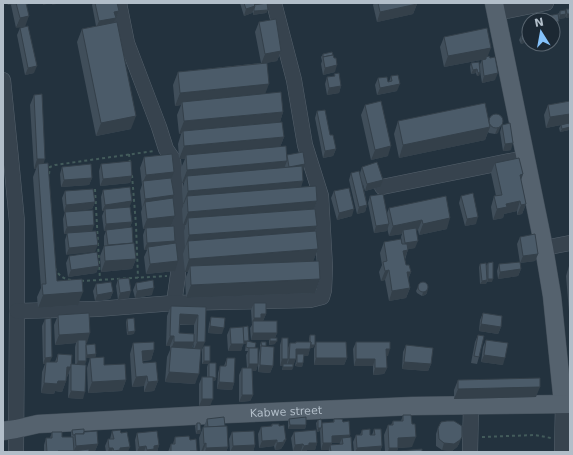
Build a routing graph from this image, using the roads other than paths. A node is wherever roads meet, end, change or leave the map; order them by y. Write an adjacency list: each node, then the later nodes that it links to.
1 (119, 3): 12 (street)
2 (274, 3): 12 (street)
3 (546, 3): 4 (street)
4 (495, 8): 6 (main road)
5 (3, 80): 8 (street)
6 (526, 158): 7 (street); 10 (main road)
7 (382, 187)
8 (10, 223): 11 (street)
9 (570, 243): 10 (street)
10 (544, 248): 14 (main road)
11 (10, 287): 13 (street)
12 (174, 303): 13 (street)
13 (17, 311): 16 (street)
14 (567, 404): 15 (main road, Kabwe street); 18 (street)
15 (471, 405): 16 (main road, Kabwe street); 17 (street)
16 (10, 430): 19 (street)
17 (470, 445)
18 (562, 447)
19 (16, 452)

